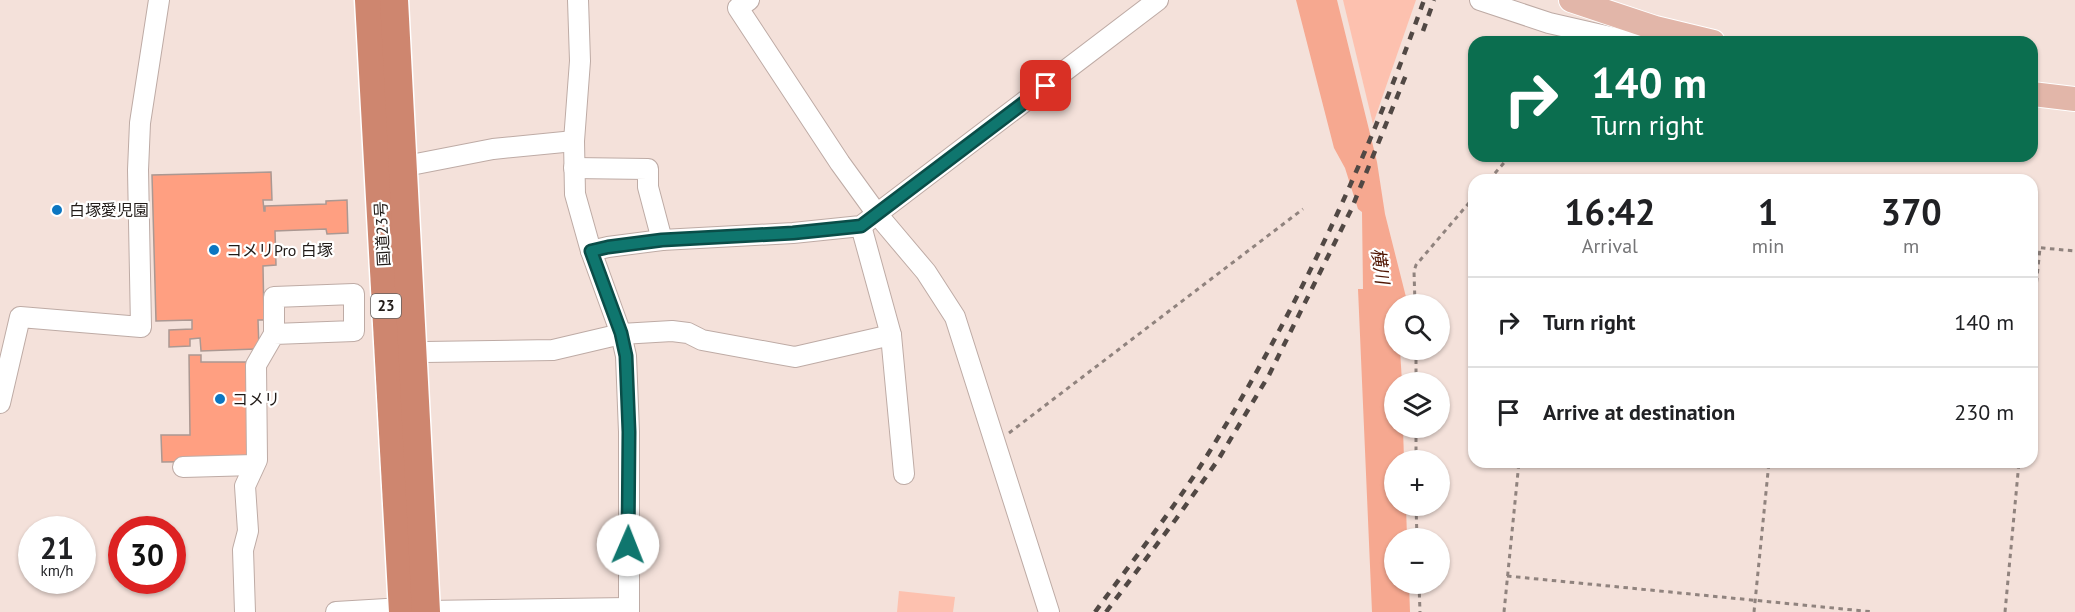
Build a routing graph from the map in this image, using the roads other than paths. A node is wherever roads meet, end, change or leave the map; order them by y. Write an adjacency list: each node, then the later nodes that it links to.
1 (159, 0): 26 (street)
2 (369, 0): 20 (highway, 国道23号 / 23)
3 (394, 0): 31 (highway, 国道23号 / 23)
4 (578, 0): 13 (street)
5 (749, 0): 16 (street)
6 (1158, 0): 16 (street)
7 (1480, 0): 9 (street)
8 (1571, 0): 10 (main road)
9 (1606, 36)
10 (1689, 36)
11 (2038, 95): 12 (main road)
12 (2075, 99)
13 (574, 141): 14 (street); 15 (street)
14 (416, 164)
15 (574, 168): 18 (street); 19 (street)
16 (877, 214): 17 (street); 34 (street)
17 (861, 226): 18 (street); 24 (street)
18 (662, 240): 19 (street)
19 (591, 251): 22 (street)
20 (386, 293): 21 (street); 31 (highway, 国道23号 / 23)
21 (354, 294): 23 (street); 23 (street)
22 (621, 333): 24 (street); 25 (street); 30 (street)
23 (274, 334): 27 (street)
24 (891, 335): 29 (street)
25 (425, 352)
26 (0, 403)
27 (254, 465): 28 (street); 32 (street)
28 (183, 467)
29 (904, 474)
30 (628, 610): 31 (street)
31 (415, 611): 33 (street)
32 (245, 612)
33 (336, 612)
34 (1048, 612)

